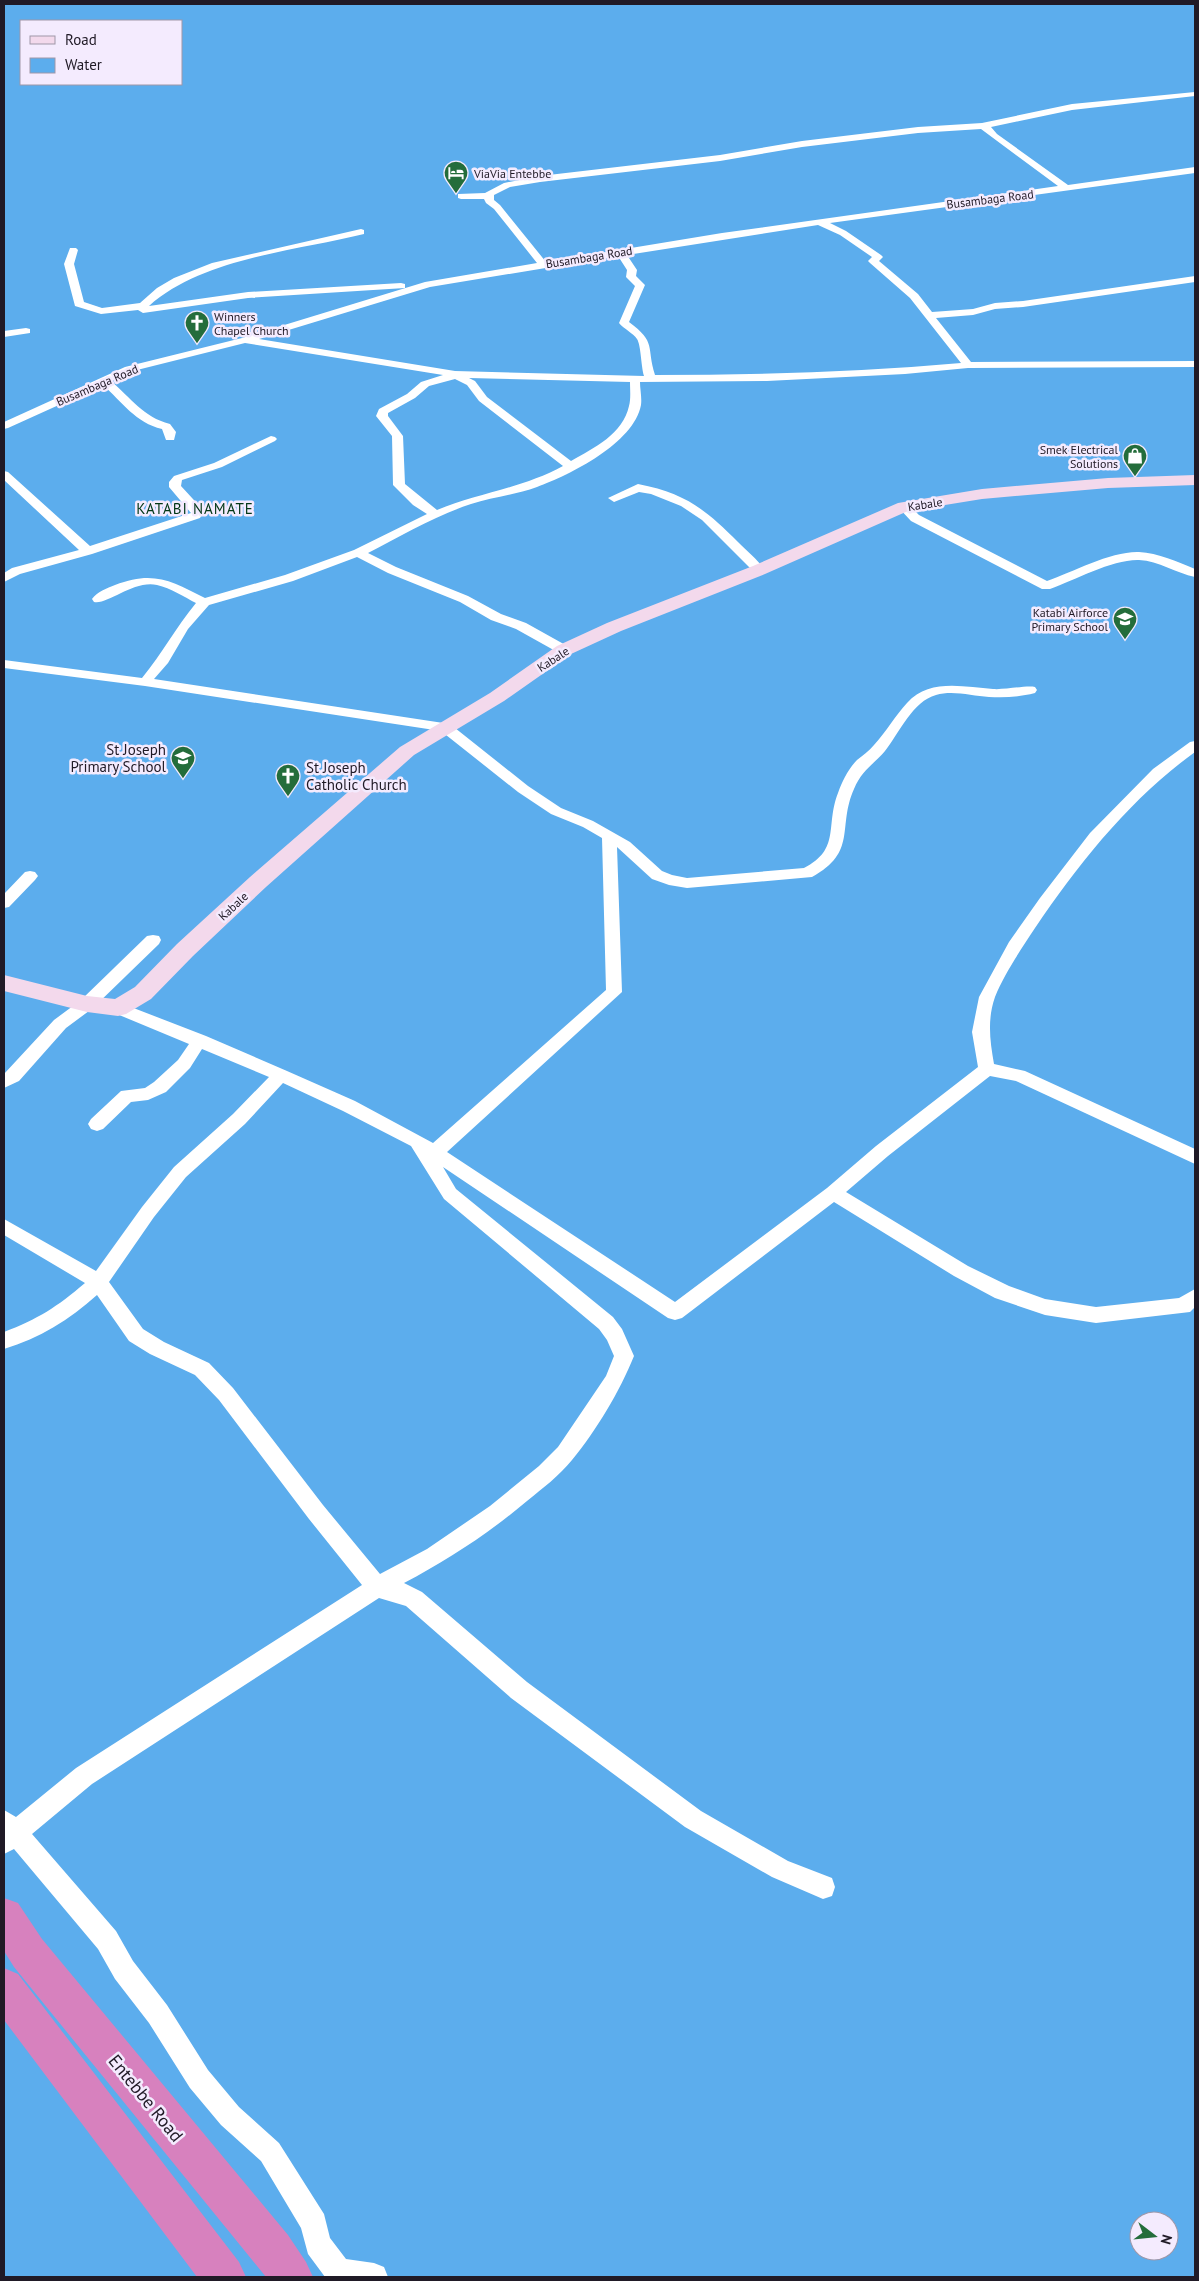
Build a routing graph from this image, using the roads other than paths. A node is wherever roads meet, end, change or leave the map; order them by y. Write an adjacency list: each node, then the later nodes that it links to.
1 (1195, 94): 2 (street)
2 (982, 126): 4 (street); 6 (street)
3 (1195, 170): 4 (street, Busambaga Road)
4 (1066, 188): 7 (street, Busambaga Road)
5 (461, 196): 6 (street)
6 (488, 196): 11 (street)
7 (820, 223): 10 (street, Busambaga Road); 15 (street)
8 (361, 232): 14 (street)
9 (73, 250): 14 (street)
10 (620, 252): 11 (street, Busambaga Road); 22 (street)
11 (543, 264): 13 (street, Busambaga Road)
12 (1195, 279): 15 (street)
13 (429, 284): 14 (street); 18 (street, Busambaga Road)
14 (143, 306)
15 (930, 315): 19 (street)
16 (26, 330): 17 (street)
17 (4, 334)
18 (246, 340): 21 (street); 24 (street, Busambaga Road)
19 (968, 364): 20 (street); 22 (street)
20 (1195, 364)
21 (456, 374): 23 (street); 28 (street); 33 (street)
22 (650, 378): 23 (street)
23 (635, 380): 28 (street)
24 (105, 382): 25 (street, Busambaga Road); 26 (street)
25 (4, 426)
26 (170, 438)
27 (271, 439): 34 (street)
28 (570, 466): 33 (street)
29 (4, 474): 34 (street)
30 (1195, 480): 32 (street, Kabale)
31 (614, 498): 36 (street)
32 (904, 507): 36 (street, Kabale); 37 (street)
33 (436, 514): 35 (street)
34 (88, 551): 38 (street)
35 (358, 553): 40 (street); 41 (street)
36 (759, 570): 41 (street, Kabale)
37 (1195, 573)
38 (4, 578)
39 (98, 599): 40 (street)
40 (204, 602): 43 (street)
41 (564, 650): 45 (street, Kabale)
42 (4, 664): 43 (street)
43 (146, 682): 45 (street)
44 (1030, 690): 47 (street)
45 (445, 727): 47 (street); 53 (street, Kabale)
46 (1195, 745): 55 (street)
47 (609, 836): 60 (street)
48 (30, 876): 49 (street)
49 (4, 903)
50 (153, 940): 52 (street)
51 (4, 983): 52 (street)
52 (87, 1004): 53 (street); 57 (street)
53 (118, 1008): 54 (street)
54 (200, 1040): 56 (street); 58 (street)
55 (987, 1069): 61 (street); 62 (street)
56 (281, 1075): 59 (street); 64 (street)
57 (4, 1082)
58 (97, 1124)
59 (417, 1140): 60 (street); 67 (street)
60 (434, 1152): 62 (street)
61 (1195, 1157)
62 (833, 1193): 65 (street)
63 (4, 1226): 64 (street)
64 (99, 1282): 66 (street); 67 (street)
65 (1195, 1297)
66 (4, 1341)
67 (378, 1587): 68 (street); 69 (street)
68 (8, 1832): 74 (street)
69 (823, 1887)
70 (4, 1917): 73 (highway, Entebbe Road)
71 (4, 1988): 72 (highway)
72 (224, 2277)
73 (291, 2277)
74 (374, 2277)

